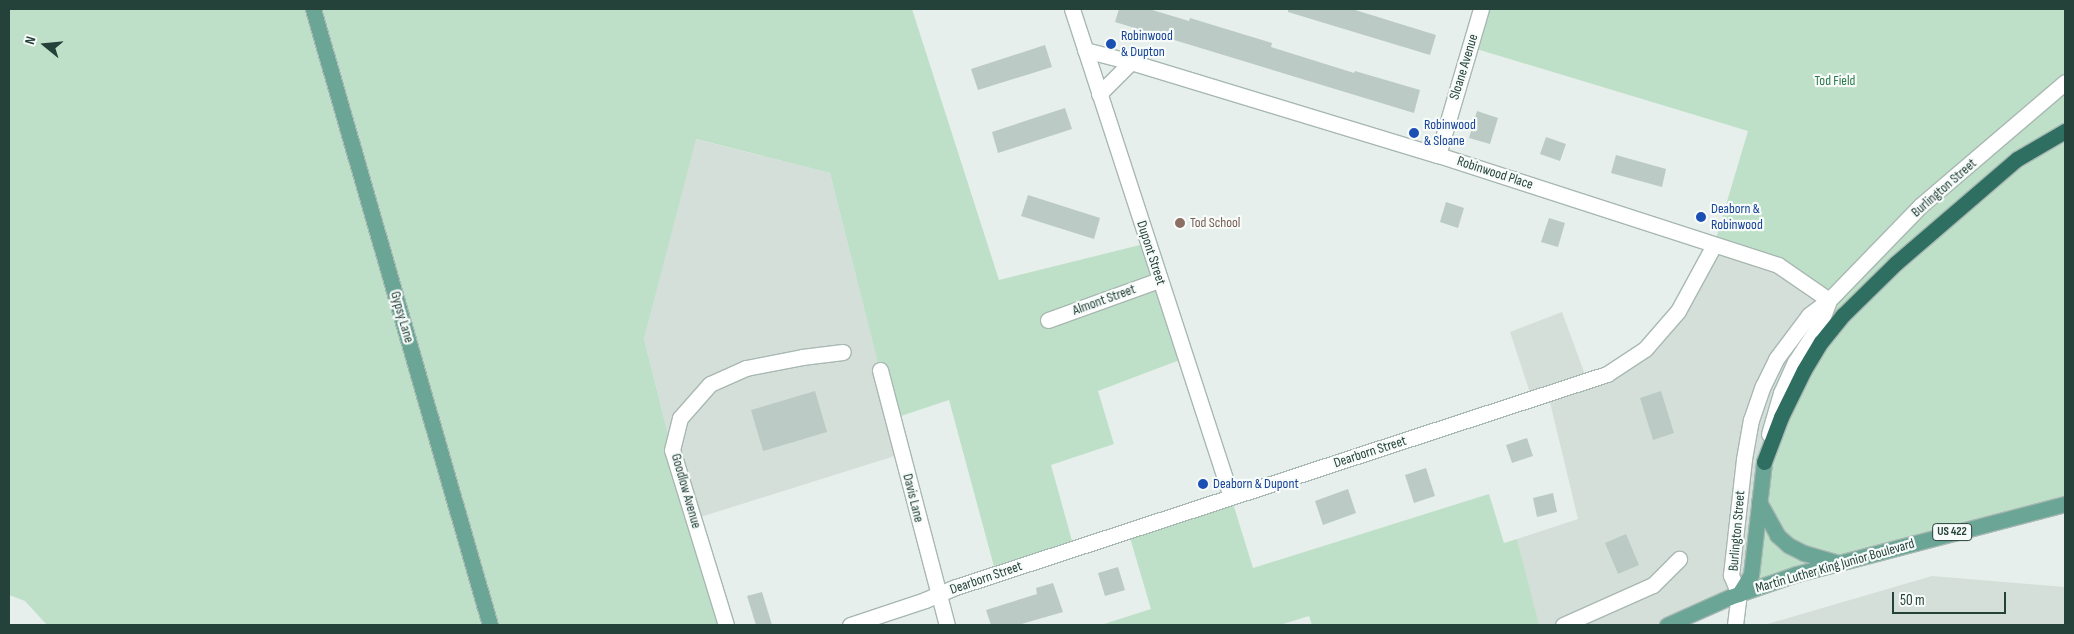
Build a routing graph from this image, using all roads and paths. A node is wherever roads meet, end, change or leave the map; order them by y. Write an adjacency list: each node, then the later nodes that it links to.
1 (313, 9): 24 (main road, Gypsy Lane)
2 (1072, 9): 4 (street, Dupont Street)
3 (1476, 10): 9 (street, Sloane Avenue)
4 (1085, 50): 5 (street, Robinwood Place); 7 (street, Dupont Street)
5 (1131, 62): 7 (street); 9 (street, Robinwood Place)
6 (2065, 82): 12 (street, Burlington Street)
7 (1099, 94): 11 (street, Dupont Street)
8 (2065, 132): 16 (highway)
9 (1438, 155): 10 (street, Robinwood Place)
10 (1714, 245): 12 (street); 17 (street, Dearborn Street)
11 (1160, 280): 13 (street, Almont Street); 17 (street, Dupont Street)
12 (1829, 300): 16 (street, Burlington Street); 23 (street, Burlington Street)
13 (1048, 320)
14 (843, 352): 25 (street, Goodlow Avenue)
15 (880, 370): 22 (street, Davis Lane)
16 (1764, 462): 18 (main road, Burlington Street)
17 (1231, 497): 22 (street, Dearborn Street)
18 (1759, 502): 21 (main road); 23 (main road, Burlington Street)
19 (2065, 504): 21 (main road, Martin Luther King Junior Boulevard / US 422)
20 (1680, 559): 28 (street)
21 (1838, 563): 23 (main road, Martin Luther King Junior Boulevard / US 422)
22 (939, 594): 26 (street, Dearborn Street); 27 (street, Davis Lane)
23 (1739, 594): 29 (main road, Martin Luther King Junior Boulevard / US 422); 30 (street)
24 (490, 625)
25 (726, 625)
26 (850, 625)
27 (947, 625)
28 (1563, 625)
29 (1667, 625)
30 (1735, 625)

